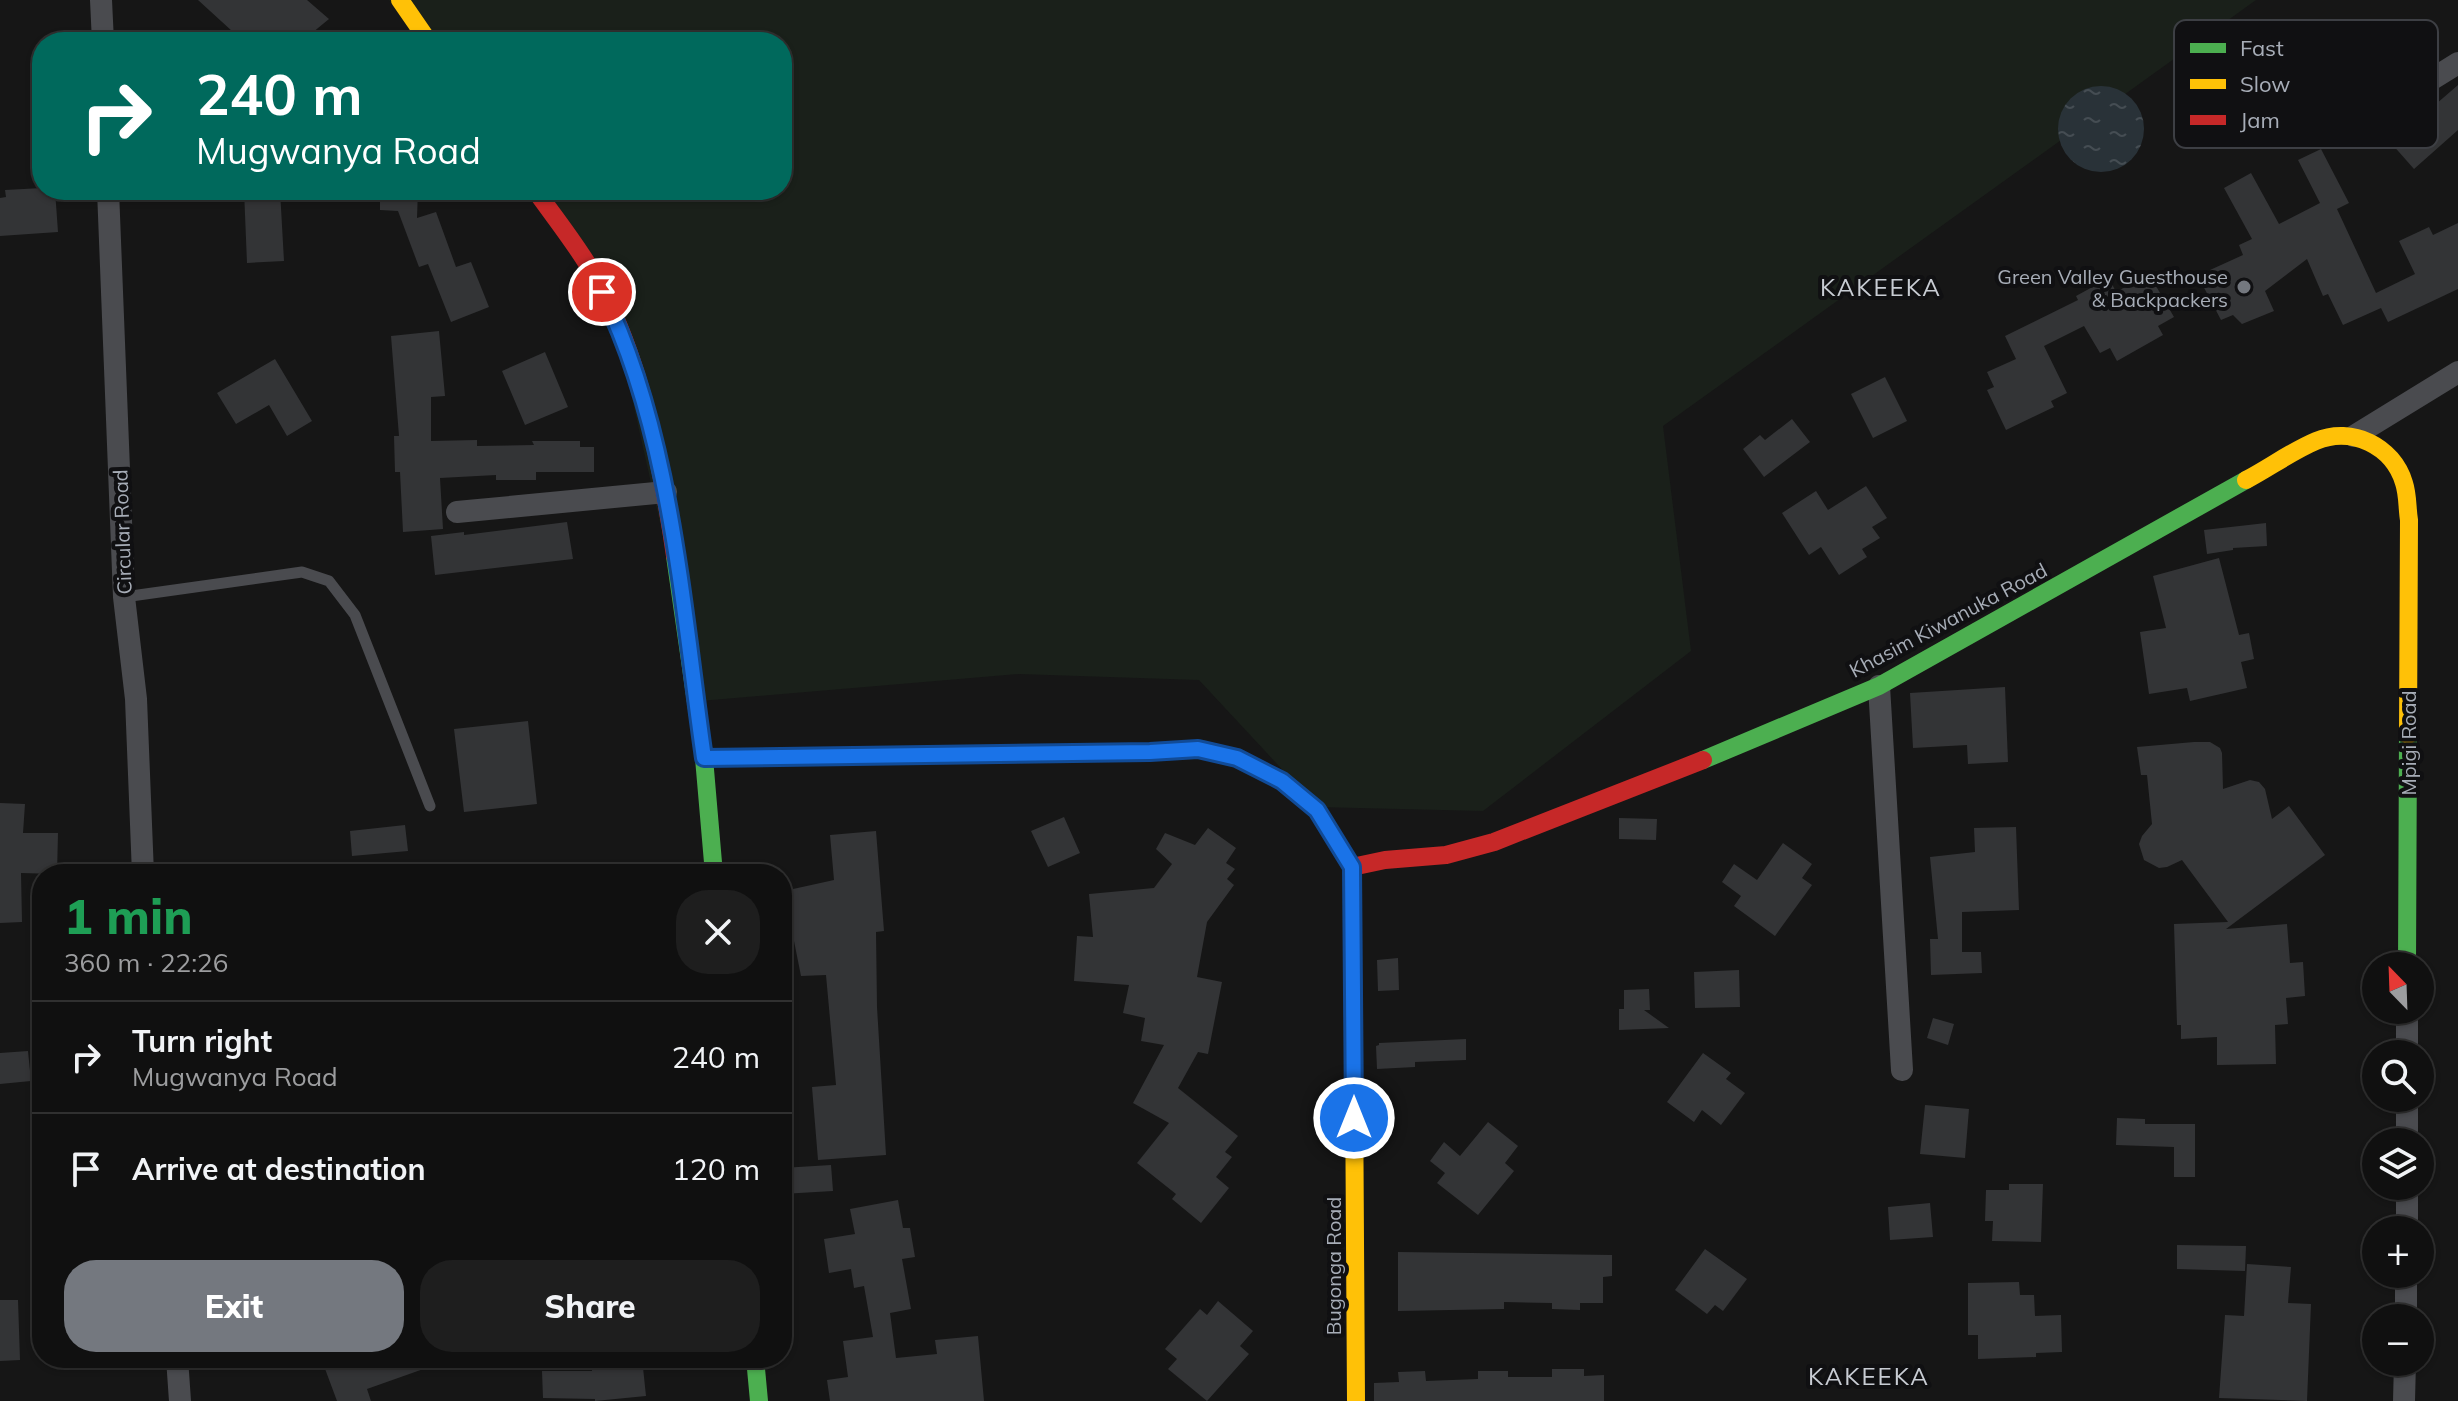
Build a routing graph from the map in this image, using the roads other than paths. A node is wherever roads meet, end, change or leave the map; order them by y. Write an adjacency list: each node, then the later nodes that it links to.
1 (101, 0): 3 (street)
2 (400, 0): 4 (street)
3 (103, 32)
4 (422, 32)
5 (2458, 63): 6 (street)
6 (2438, 75)
7 (108, 200): 13 (street, Circular Road)
8 (542, 200): 11 (street)
9 (2458, 372): 10 (street)
10 (2354, 436): 14 (street, Khasim Kiwanuka Road); 20 (street, Mpigi Road)
11 (666, 492): 12 (street); 15 (street)
12 (457, 512)
13 (124, 597): 16 (lane); 17 (street, Circular Road)
14 (1879, 686): 19 (street, Khasim Kiwanuka Road); 21 (street)
15 (704, 758): 18 (street); 19 (street)
16 (430, 806)
17 (143, 864)
18 (713, 864)
19 (1352, 867): 27 (street, Bugonga Road)
20 (2407, 952)
21 (1902, 1070)
22 (178, 1368): 25 (street)
23 (756, 1368): 26 (street)
24 (2405, 1376): 28 (street)
25 (180, 1401)
26 (759, 1401)
27 (1356, 1401)
28 (2404, 1401)

